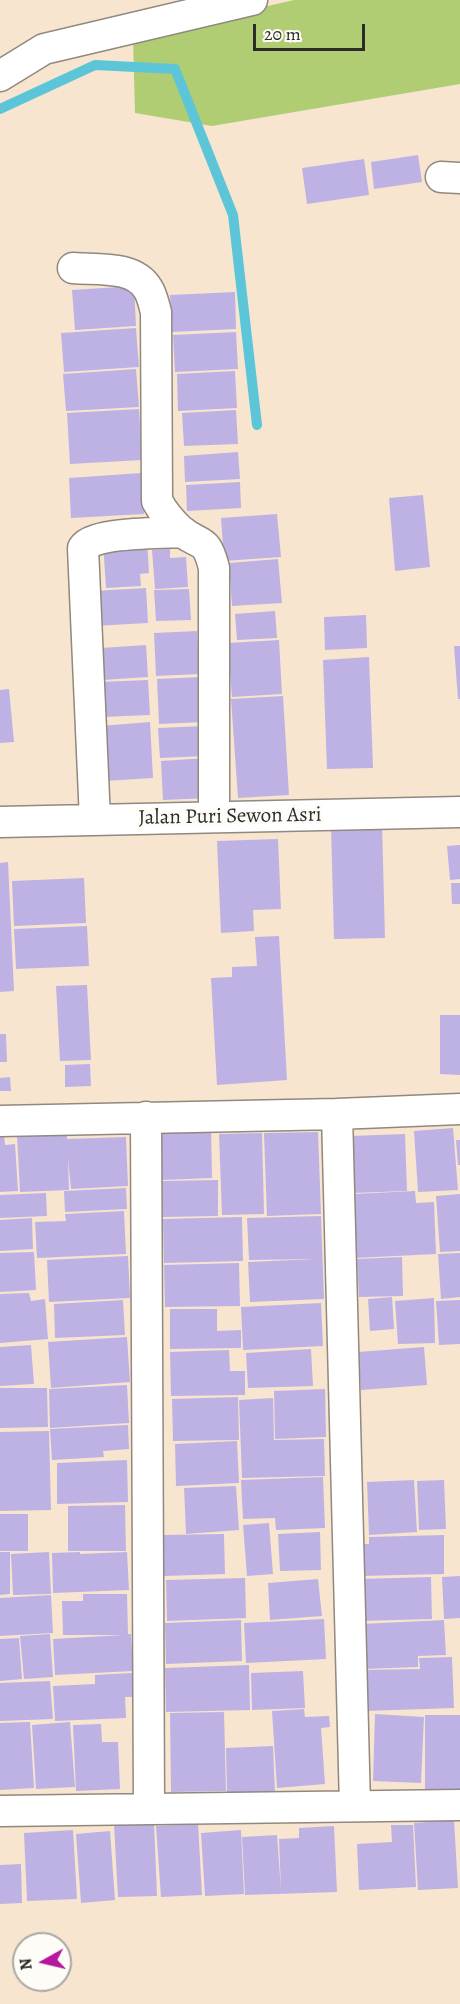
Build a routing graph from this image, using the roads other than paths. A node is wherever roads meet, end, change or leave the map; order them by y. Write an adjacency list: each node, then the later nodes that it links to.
1 (252, 0): 2 (street)
2 (0, 76)
3 (73, 268): 4 (street)
4 (183, 532): 6 (street); 7 (street)
5 (460, 813): 6 (street, Jalan Puri Sewon Asri)
6 (214, 817): 7 (street, Jalan Puri Sewon Asri)
7 (95, 820): 8 (street, Jalan Puri Sewon Asri)
8 (0, 822)
9 (460, 1109): 10 (street)
10 (336, 1114): 11 (street); 14 (street)
11 (146, 1117): 12 (street); 15 (street)
12 (0, 1121)
13 (460, 1805): 14 (street)
14 (355, 1806): 15 (street)
15 (149, 1808): 16 (street)
16 (0, 1811)

